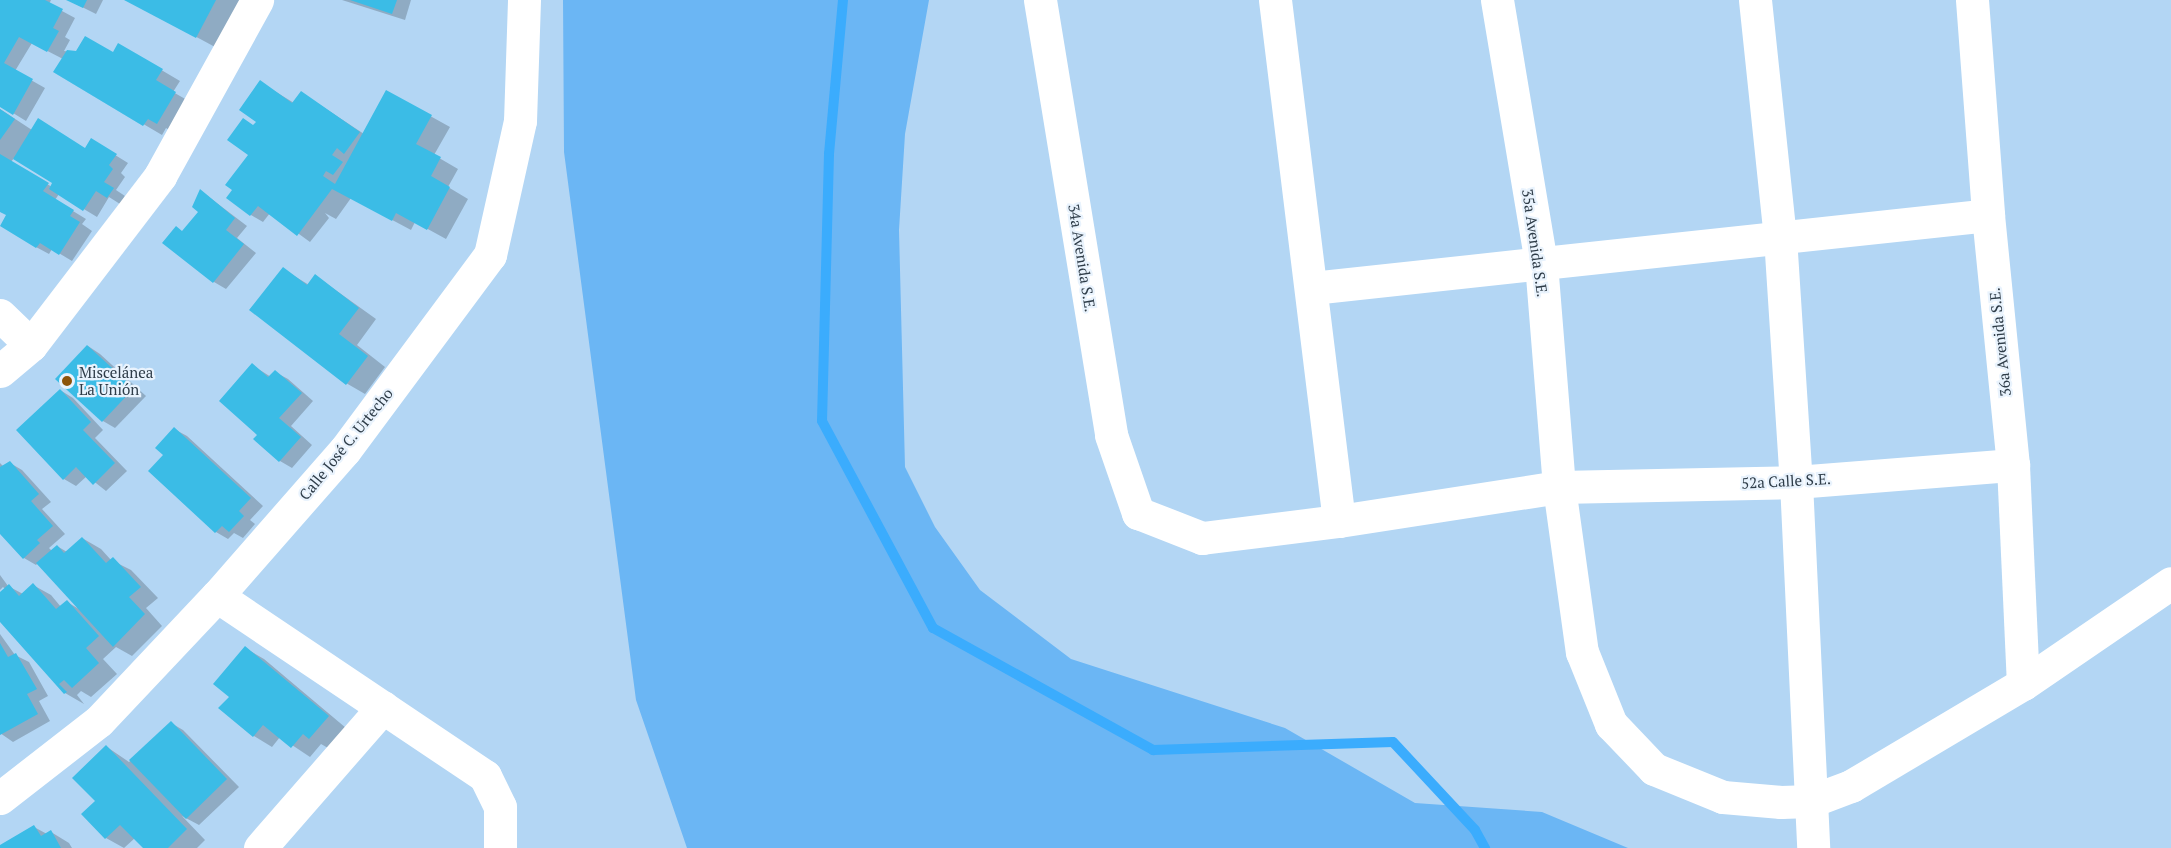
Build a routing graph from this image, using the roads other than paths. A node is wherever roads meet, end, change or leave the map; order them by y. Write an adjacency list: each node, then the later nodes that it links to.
1 (257, 0): 13 (street)
2 (524, 0): 21 (street, Calle José C. Urtecho)
3 (1040, 0): 18 (street, 34a Avenida S.E.)
4 (1275, 0): 11 (street)
5 (1497, 0): 10 (street, 35a Avenida S.E.)
6 (1755, 0): 9 (street)
7 (1972, 0): 8 (street, 36a Avenida S.E.)
8 (1988, 215): 9 (street); 15 (street, 36a Avenida S.E.)
9 (1780, 237): 10 (street); 16 (street)
10 (1540, 263): 11 (street); 17 (street, 35a Avenida S.E.)
11 (1312, 288): 19 (street)
12 (0, 315): 13 (street)
13 (30, 345): 14 (street)
14 (0, 371)
15 (2013, 465): 16 (street, 52a Calle S.E.); 22 (street, 36a Avenida S.E.)
16 (1796, 482): 17 (street, 52a Calle S.E.); 25 (street)
17 (1559, 488): 19 (street, 52a Calle S.E.); 25 (street, 35a Avenida S.E.)
18 (1138, 513): 19 (street, 52a Calle S.E.)
19 (1339, 521)
20 (2171, 583): 22 (street, 35a Avenida S.E.)
21 (217, 596): 23 (street); 24 (street, Calle José C. Urtecho)
22 (2023, 684): 25 (street, 35a Avenida S.E.)
23 (383, 707): 26 (street); 27 (street)
24 (0, 798)
25 (1810, 801): 28 (street)
26 (260, 848)
27 (500, 848)
28 (1813, 848)

